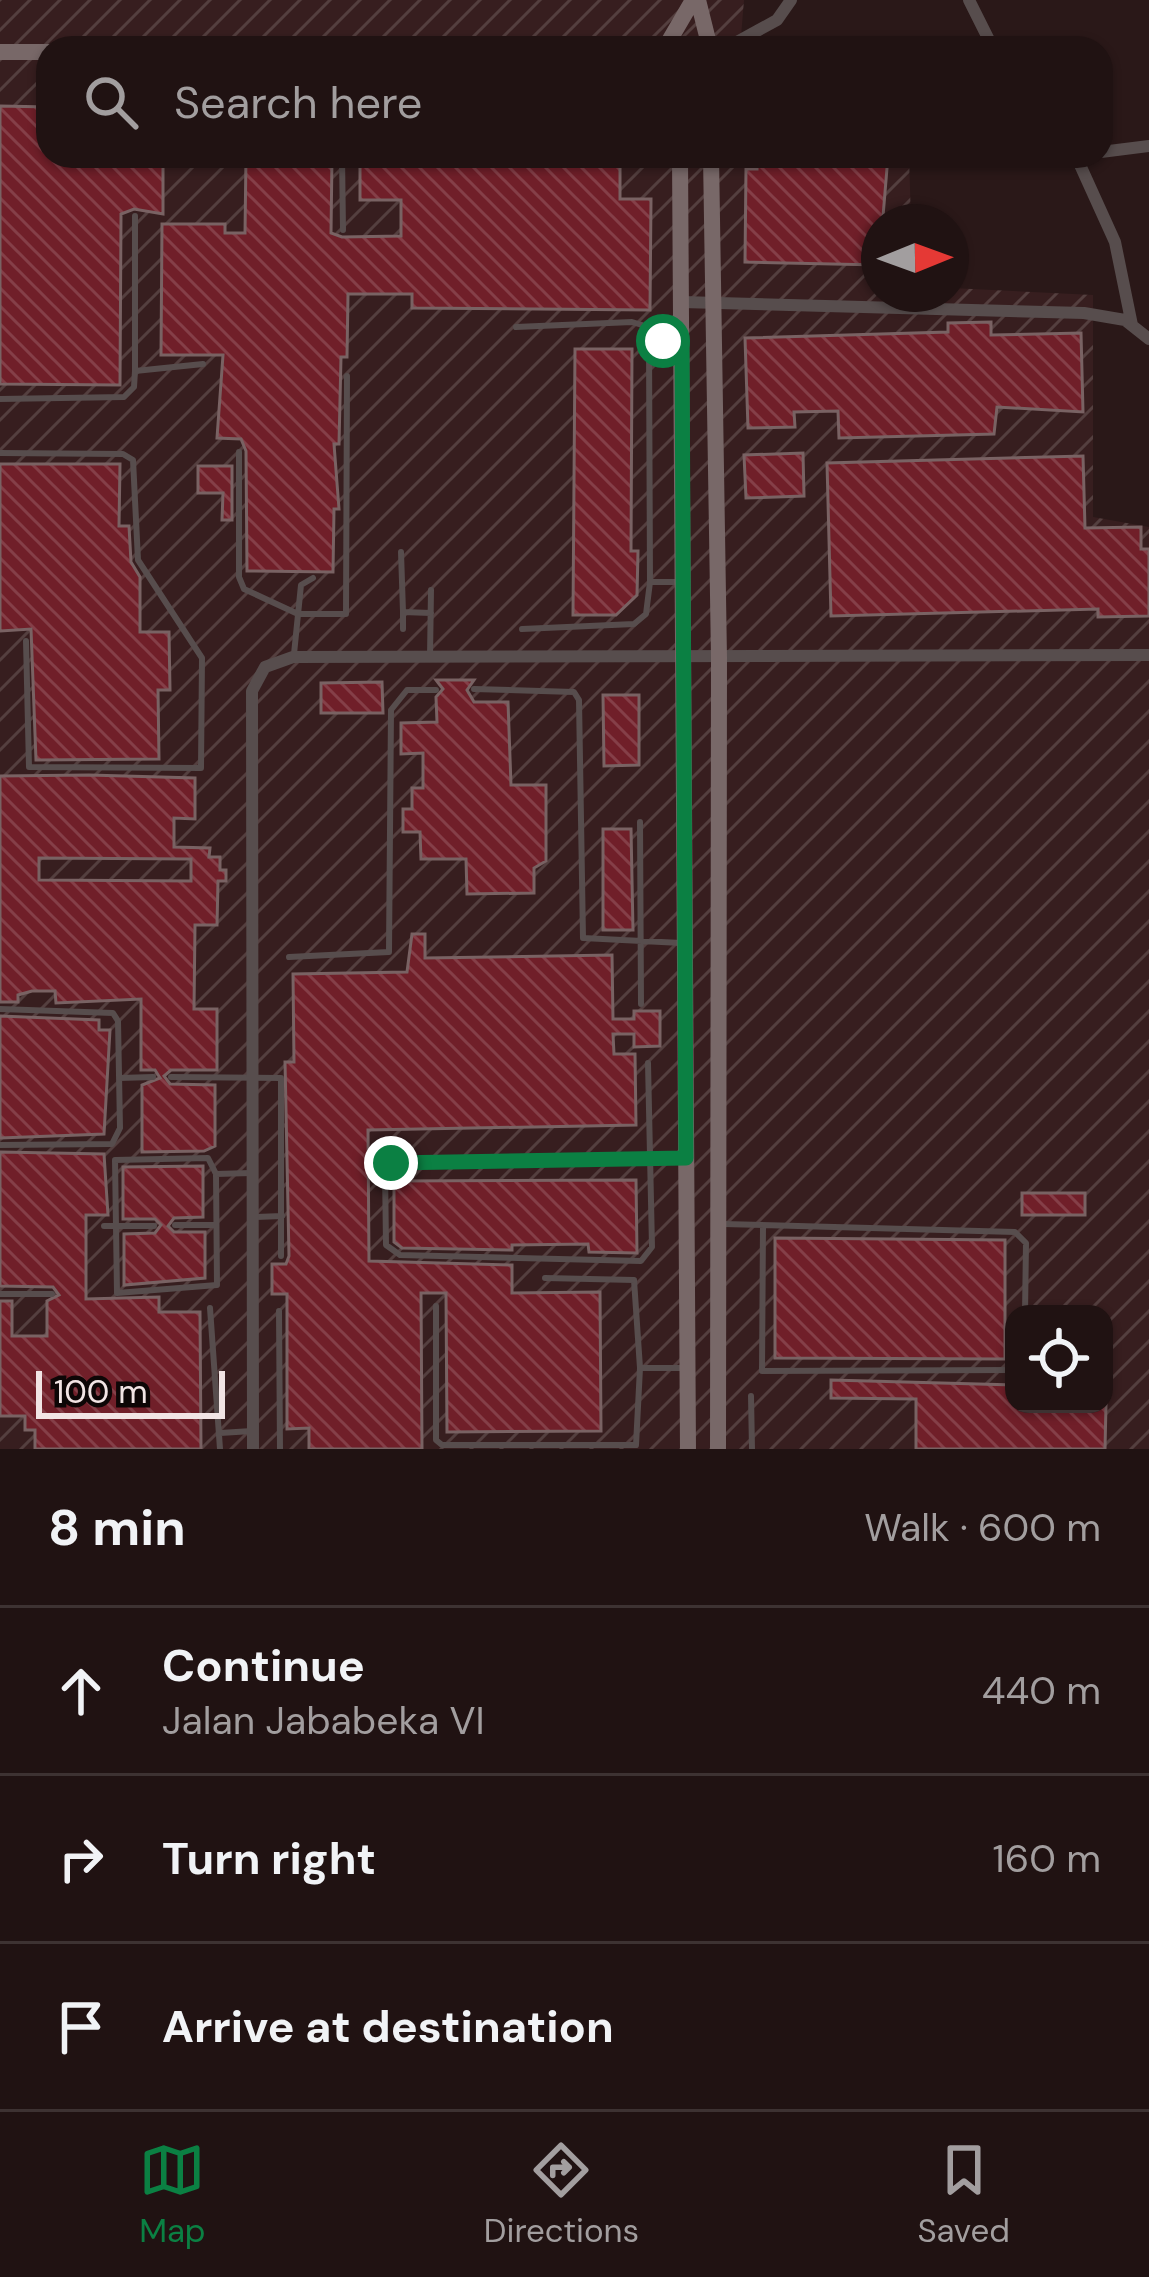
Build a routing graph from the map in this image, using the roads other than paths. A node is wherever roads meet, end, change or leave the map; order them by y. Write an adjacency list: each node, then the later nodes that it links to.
1 (695, 0): 4 (street); 5 (street)
2 (791, 0): 6 (street)
3 (969, 0): 7 (street)
4 (672, 36)
5 (706, 36)
6 (748, 36)
7 (987, 36)
8 (0, 52): 9 (street)
9 (36, 52)
10 (1149, 146): 11 (street)
11 (1113, 150)
12 (342, 168): 17 (lane)
13 (680, 168): 18 (street)
14 (711, 168): 19 (street)
15 (1081, 168): 20 (street)
16 (134, 216): 26 (lane)
17 (343, 230)
18 (682, 302): 19 (street); 24 (street)
19 (712, 302): 20 (street); 46 (street)
20 (1132, 325): 22 (street)
21 (515, 328): 23 (lane)
22 (1149, 338)
23 (649, 342): 24 (lane); 33 (lane)
24 (682, 342): 34 (street)
25 (203, 364): 26 (lane)
26 (135, 371): 28 (lane)
27 (347, 376): 38 (lane)
28 (0, 399)
29 (239, 452): 38 (lane)
30 (0, 453): 41 (lane)
31 (401, 552): 36 (lane)
32 (313, 578): 38 (lane)
33 (650, 582): 34 (lane); 40 (lane)
34 (683, 582): 45 (street)
35 (431, 590): 37 (lane)
36 (403, 612): 37 (lane); 39 (lane)
37 (431, 613): 44 (lane)
38 (298, 614): 43 (lane)
39 (403, 629)
40 (522, 629)
41 (26, 641)
42 (1149, 655): 46 (street)
43 (293, 657): 44 (street); 56 (street)
44 (430, 657): 45 (street)
45 (683, 657): 46 (street); 51 (street)
46 (718, 658): 67 (street)
47 (474, 689): 50 (lane)
48 (436, 690): 52 (lane)
49 (640, 822): 50 (lane)
50 (641, 943): 51 (lane); 53 (lane)
51 (684, 943): 62 (street)
52 (290, 957)
53 (641, 1004)
54 (0, 1009): 59 (lane)
55 (648, 1063): 61 (lane)
56 (252, 1075): 57 (lane); 63 (street); 65 (lane)
57 (171, 1076)
58 (153, 1077): 59 (lane)
59 (119, 1078): 60 (lane)
60 (0, 1145)
61 (649, 1158): 61 (lane); 62 (lane)
62 (686, 1158): 82 (street)
63 (251, 1173): 64 (lane); 66 (street)
64 (216, 1174): 69 (lane); 71 (lane)
65 (282, 1216): 66 (lane); 74 (lane)
66 (252, 1217): 86 (street)
67 (717, 1224): 73 (lane); 92 (street)
68 (175, 1225): 69 (lane)
69 (216, 1225): 71 (lane)
70 (104, 1226): 71 (lane)
71 (115, 1226): 72 (lane)
72 (154, 1226)
73 (763, 1226): 78 (lane); 84 (lane)
74 (281, 1256)
75 (545, 1278): 83 (lane)
76 (0, 1294): 77 (lane)
77 (52, 1294)
78 (1025, 1305)
79 (436, 1306): 83 (lane)
80 (210, 1308): 87 (lane)
81 (279, 1311): 90 (lane)
82 (688, 1368): 83 (lane); 91 (street)
83 (640, 1369)
84 (1005, 1370)
85 (751, 1396): 93 (lane)
86 (253, 1431): 87 (lane); 89 (street)
87 (220, 1433): 88 (lane)
88 (220, 1449)
89 (253, 1449)
90 (280, 1449)
91 (688, 1449)
92 (718, 1449)
93 (752, 1449)

